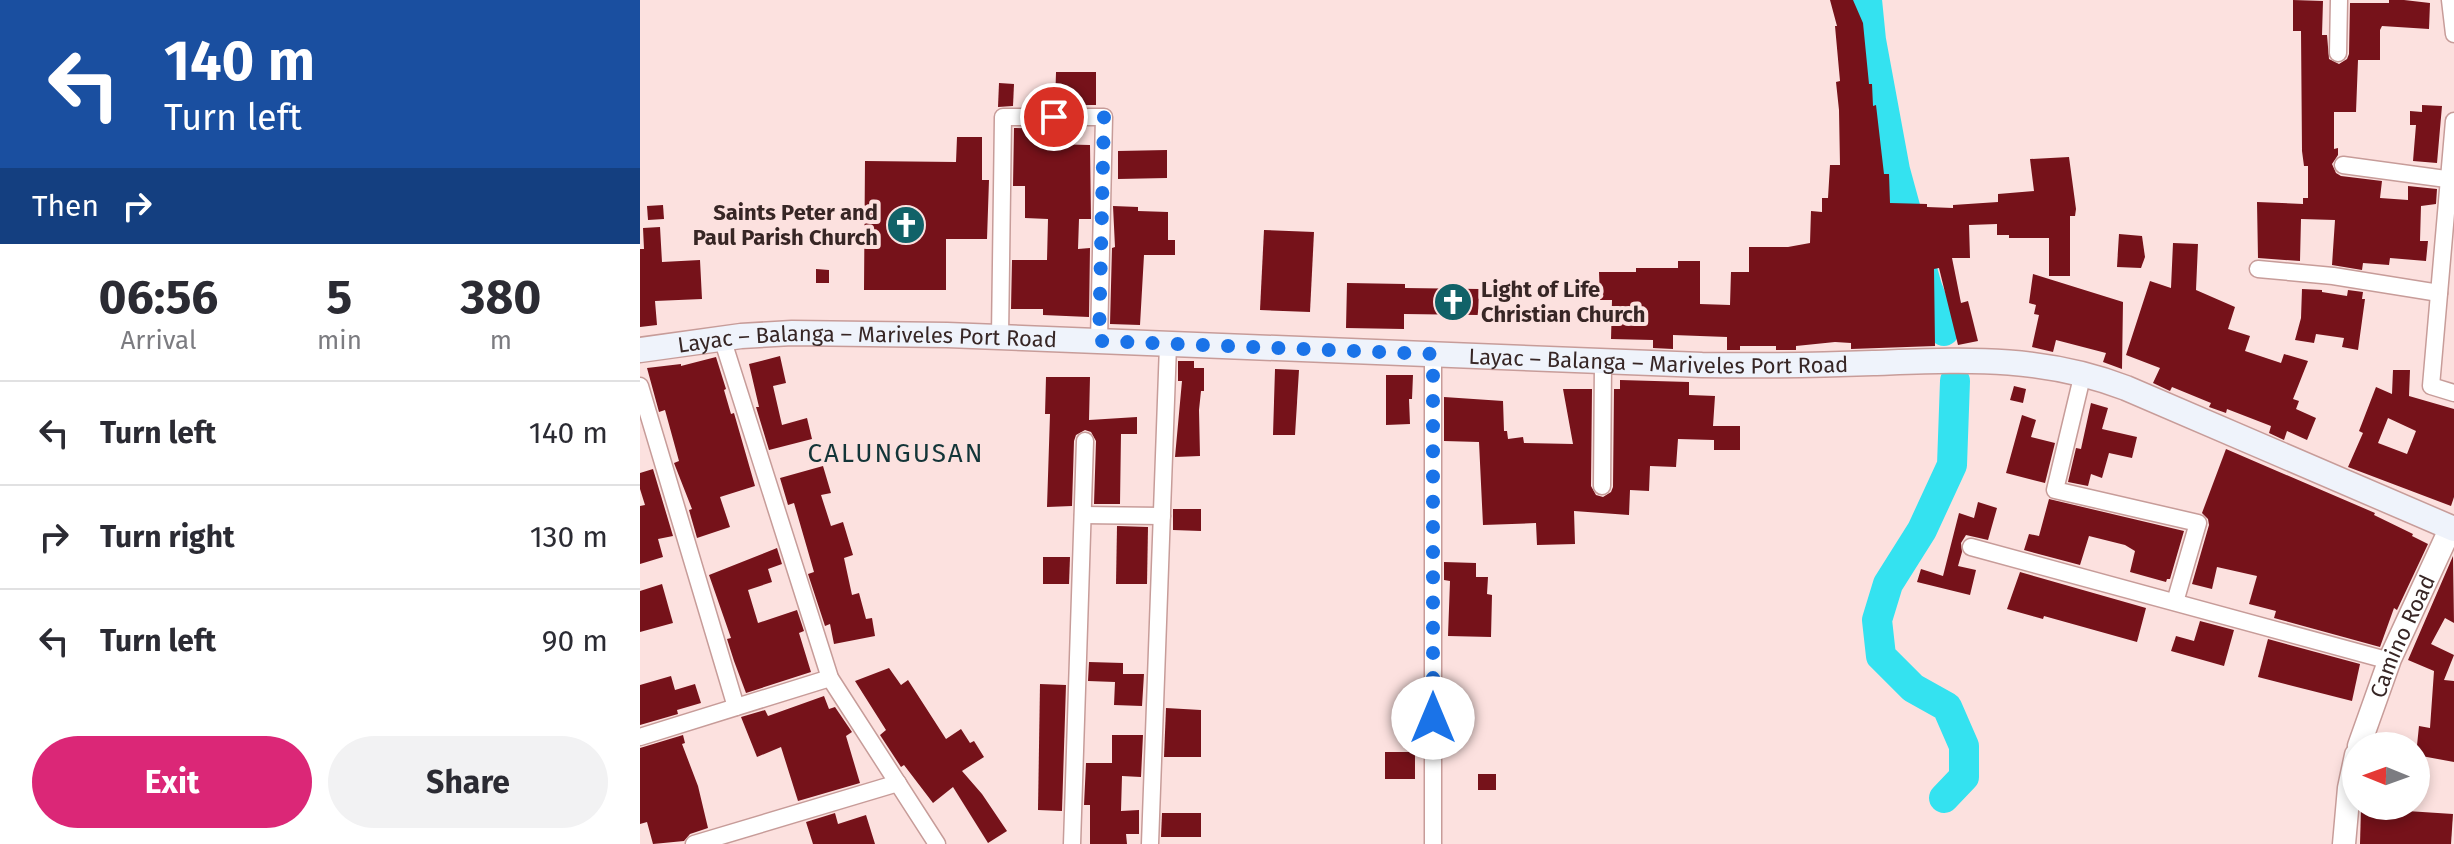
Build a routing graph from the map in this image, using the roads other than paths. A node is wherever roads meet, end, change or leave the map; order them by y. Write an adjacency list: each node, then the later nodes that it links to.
1 (2339, 0): 4 (street)
2 (2450, 0): 3 (street)
3 (2454, 34)
4 (2338, 53)
5 (2454, 121): 7 (street)
6 (2343, 165): 7 (street)
7 (2451, 179): 9 (street)
8 (2258, 269): 9 (street)
9 (2439, 293): 19 (street)
10 (1000, 337): 11 (main road, Layac – Balanga – Mariveles Port Road); 12 (main road, Layac – Balanga – Mariveles Port Road); 12 (street)
11 (722, 338): 14 (main road, Layac – Balanga – Mariveles Port Road); 28 (street)
12 (1099, 341): 13 (main road, Layac – Balanga – Mariveles Port Road)
13 (1168, 345): 15 (main road, Layac – Balanga – Mariveles Port Road); 23 (street)
14 (640, 350)
15 (1433, 354): 16 (main road, Layac – Balanga – Mariveles Port Road); 38 (street)
16 (1603, 362): 17 (main road, Layac – Balanga – Mariveles Port Road); 21 (street)
17 (2083, 373): 24 (main road, Layac – Balanga – Mariveles Port Road); 26 (street)
18 (640, 386): 29 (street)
19 (2454, 393)
20 (1085, 441): 22 (street)
21 (1602, 486)
22 (1083, 515): 23 (street); 36 (street)
23 (1162, 516): 37 (street)
24 (2453, 525): 27 (street, Camino Road)
25 (1971, 547): 26 (street)
26 (2175, 602): 27 (street)
27 (2390, 661): 30 (street, Camino Road)
28 (830, 678): 29 (street); 32 (street)
29 (736, 707): 31 (street)
30 (2364, 732)
31 (640, 737)
32 (898, 783): 34 (street); 35 (street)
33 (2346, 820): 39 (street)
34 (694, 844)
35 (937, 844)
36 (1072, 844)
37 (1150, 844)
38 (1433, 844)
39 (2344, 844)

